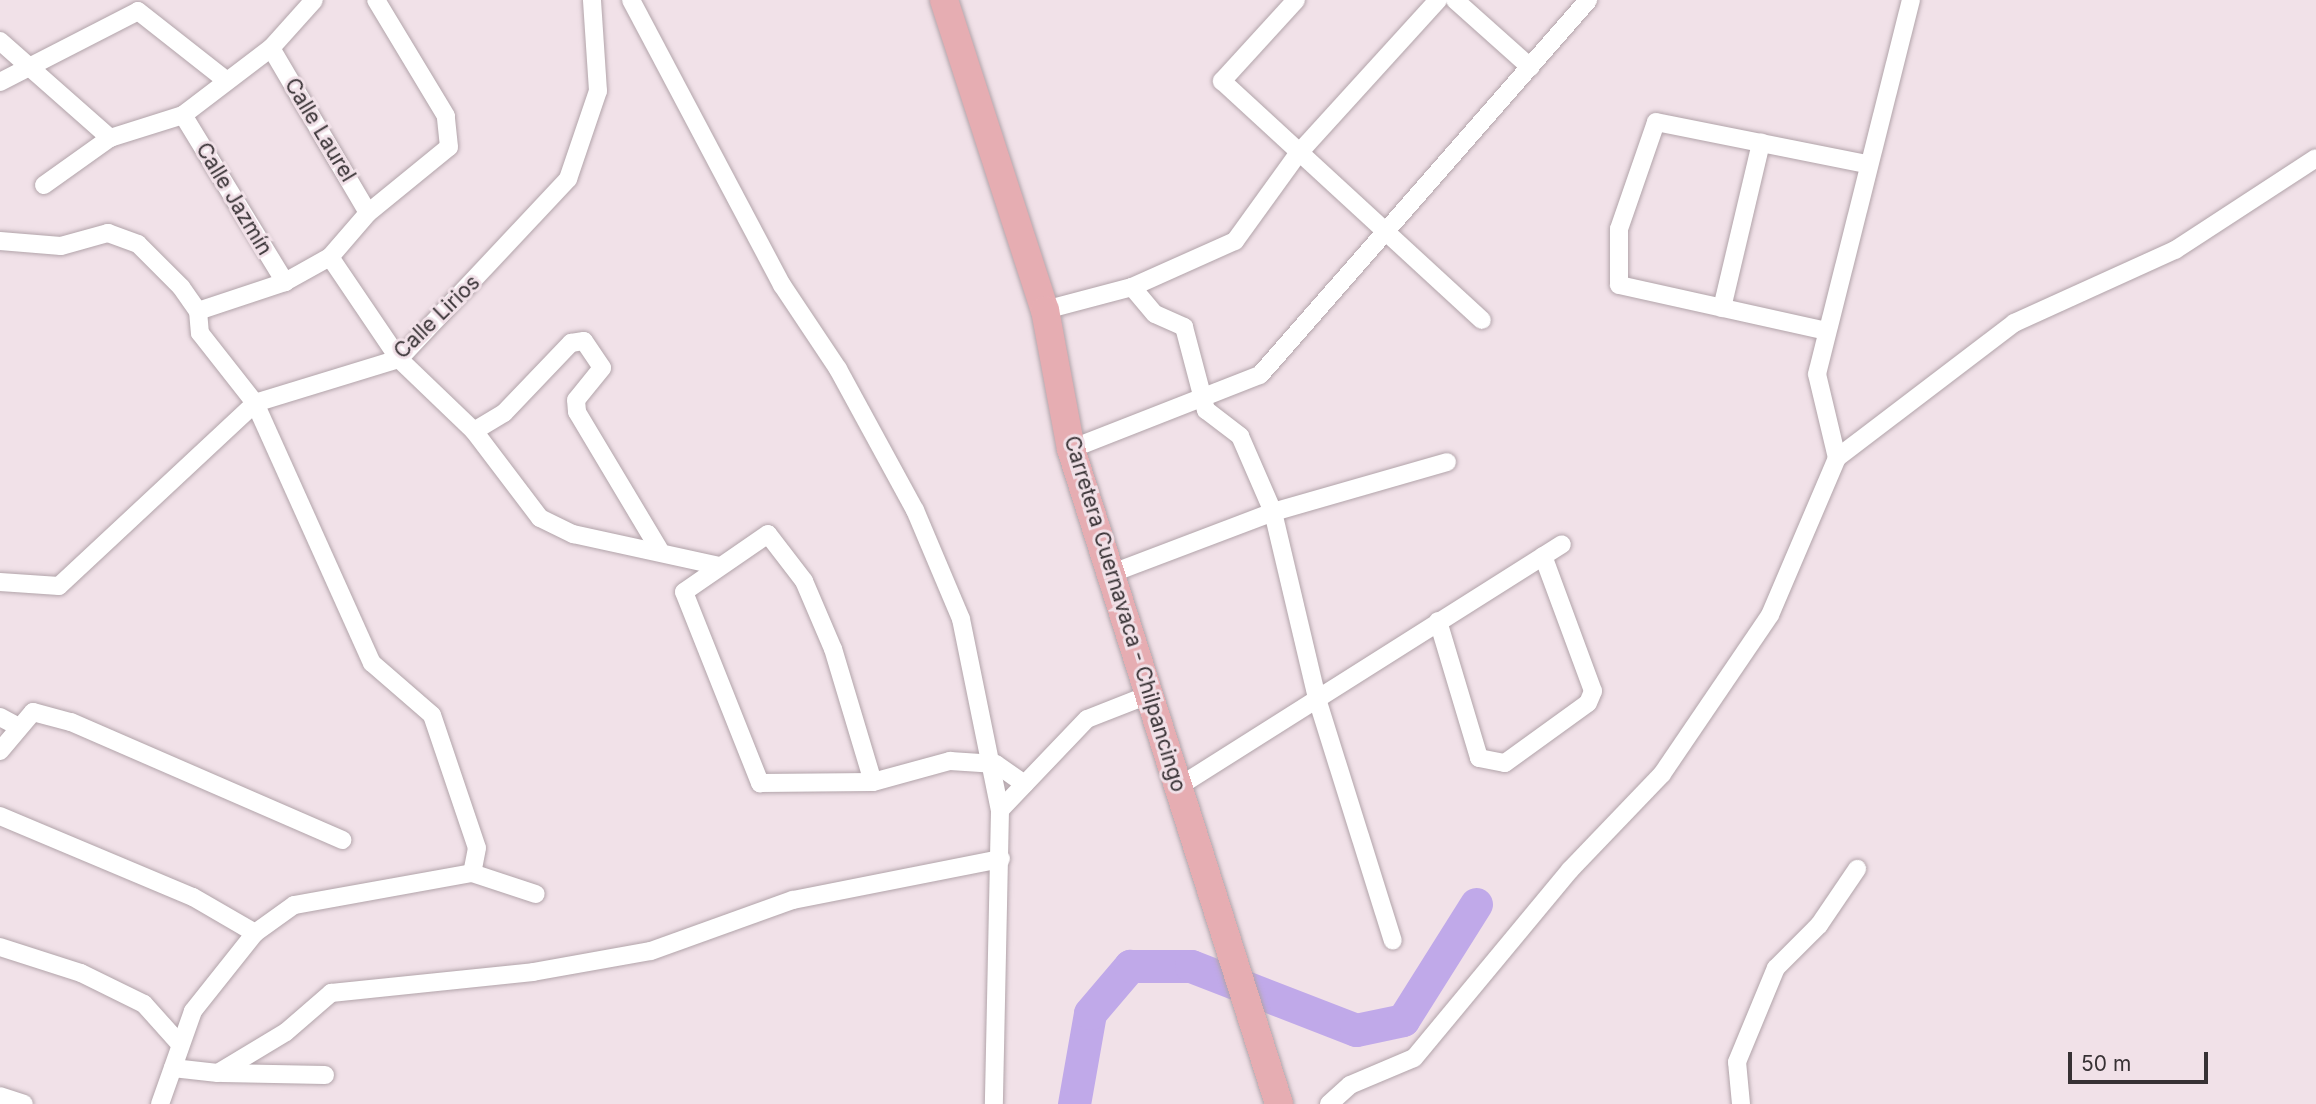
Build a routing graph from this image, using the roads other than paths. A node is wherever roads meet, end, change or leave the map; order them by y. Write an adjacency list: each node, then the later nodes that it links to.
1 (314, 0): 12 (street)
2 (376, 0): 24 (street)
3 (592, 0): 35 (street, Calle Lirios)
4 (631, 0): 55 (street)
5 (944, 0): 31 (main road, Carretera Cuernavaca - Chilpancingo)
6 (1296, 0): 20 (street)
7 (1438, 0): 20 (street)
8 (1455, 0): 14 (street)
9 (1588, 0): 14 (street)
10 (1911, 0): 22 (street)
11 (0, 41): 13 (street)
12 (271, 48): 15 (street); 24 (street, Calle Laurel)
13 (29, 66): 15 (street); 16 (street); 18 (street)
14 (1530, 67): 25 (street)
15 (227, 81): 17 (street)
16 (0, 82)
17 (183, 115): 18 (street); 28 (street, Calle Jazmín)
18 (110, 138): 23 (street)
19 (1761, 144): 22 (street); 30 (street); 30 (street)
20 (1297, 155): 25 (street); 29 (street)
21 (2316, 158): 40 (street)
22 (1867, 164): 34 (street)
23 (44, 185)
24 (369, 213): 27 (street)
25 (1382, 229): 33 (street); 36 (street)
26 (0, 241): 32 (street)
27 (330, 257): 28 (street); 35 (street)
28 (285, 282): 32 (street)
29 (1132, 286): 31 (street); 36 (street)
30 (1722, 308): 34 (street)
31 (1045, 310): 39 (main road, Carretera Cuernavaca - Chilpancingo)
32 (198, 311): 37 (street)
33 (1482, 320)
34 (1827, 331): 40 (street)
35 (399, 359): 37 (street, Calle Lirios); 38 (street)
36 (1201, 399): 39 (street); 42 (street)
37 (255, 404): 48 (street); 64 (street)
38 (474, 431): 44 (street); 44 (street)
39 (1072, 449): 47 (main road, Carretera Cuernavaca - Chilpancingo)
40 (1837, 458): 78 (street)
41 (1447, 462): 42 (street)
42 (1273, 512): 47 (street); 51 (street)
43 (1562, 544): 45 (street)
44 (659, 549): 46 (street)
45 (1543, 556): 49 (street); 49 (street)
46 (720, 566): 56 (street); 56 (street)
47 (1110, 574): 50 (main road, Carretera Cuernavaca - Chilpancingo)
48 (0, 582)
49 (1438, 621): 51 (street)
50 (1148, 695): 57 (street); 58 (main road, Carretera Cuernavaca - Chilpancingo)
51 (1318, 702): 58 (street); 67 (street)
52 (0, 717): 53 (street)
53 (17, 726): 54 (street); 61 (street)
54 (0, 751)
55 (996, 764): 56 (street); 57 (street); 59 (street)
56 (873, 782)
57 (1025, 784): 59 (street)
58 (1178, 787): 77 (main road, Carretera Cuernavaca - Chilpancingo)
59 (1000, 810): 62 (street)
60 (0, 816): 66 (street)
61 (343, 839)
62 (1001, 859): 71 (street); 76 (street)
63 (1857, 870): 79 (street)
64 (472, 873): 65 (street); 66 (street)
65 (536, 894)
66 (255, 933): 69 (street)
67 (1394, 941)
68 (0, 947): 69 (street)
69 (179, 1043): 70 (street)
70 (173, 1068): 71 (street); 75 (street)
71 (218, 1073): 72 (street)
72 (325, 1074)
73 (0, 1096): 74 (street)
74 (24, 1104)
75 (160, 1104)
76 (994, 1104)
77 (1279, 1104)
78 (1329, 1104)
79 (1741, 1104)

